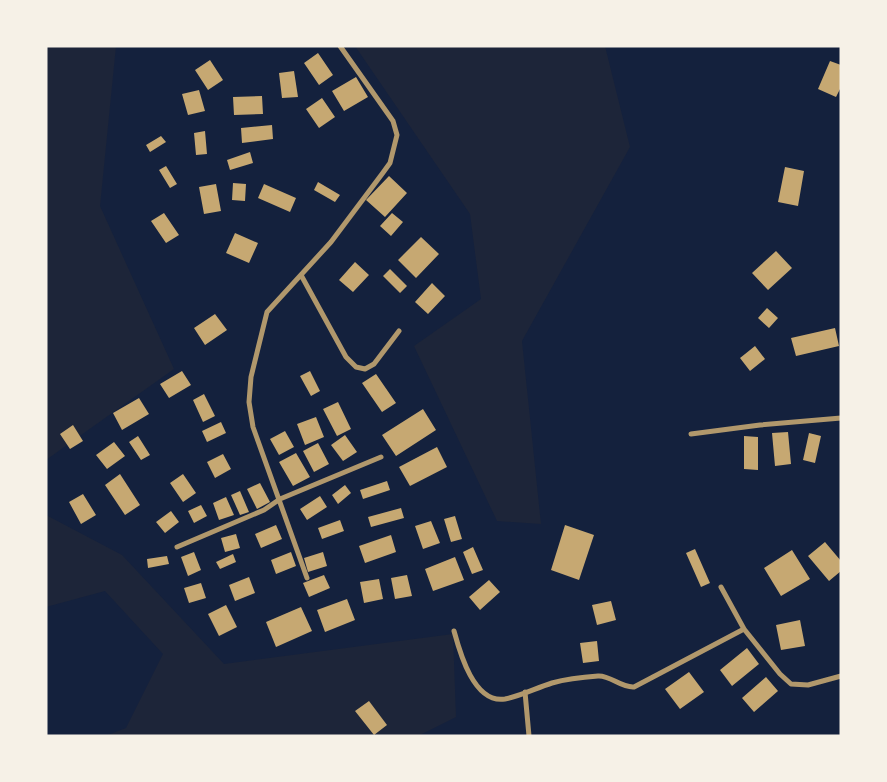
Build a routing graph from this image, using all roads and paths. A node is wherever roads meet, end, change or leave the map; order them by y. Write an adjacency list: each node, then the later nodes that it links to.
1 (340, 46): 2 (street)
2 (301, 275): 3 (street); 7 (street)
3 (399, 331)
4 (841, 418): 5 (street)
5 (690, 434)
6 (381, 457): 7 (street)
7 (280, 499): 8 (street); 9 (street)
8 (177, 548)
9 (307, 578)
10 (721, 587): 11 (street)
11 (744, 629): 13 (street); 14 (street)
12 (454, 631): 14 (street)
13 (841, 676)
14 (524, 692): 15 (street)
15 (529, 736)

